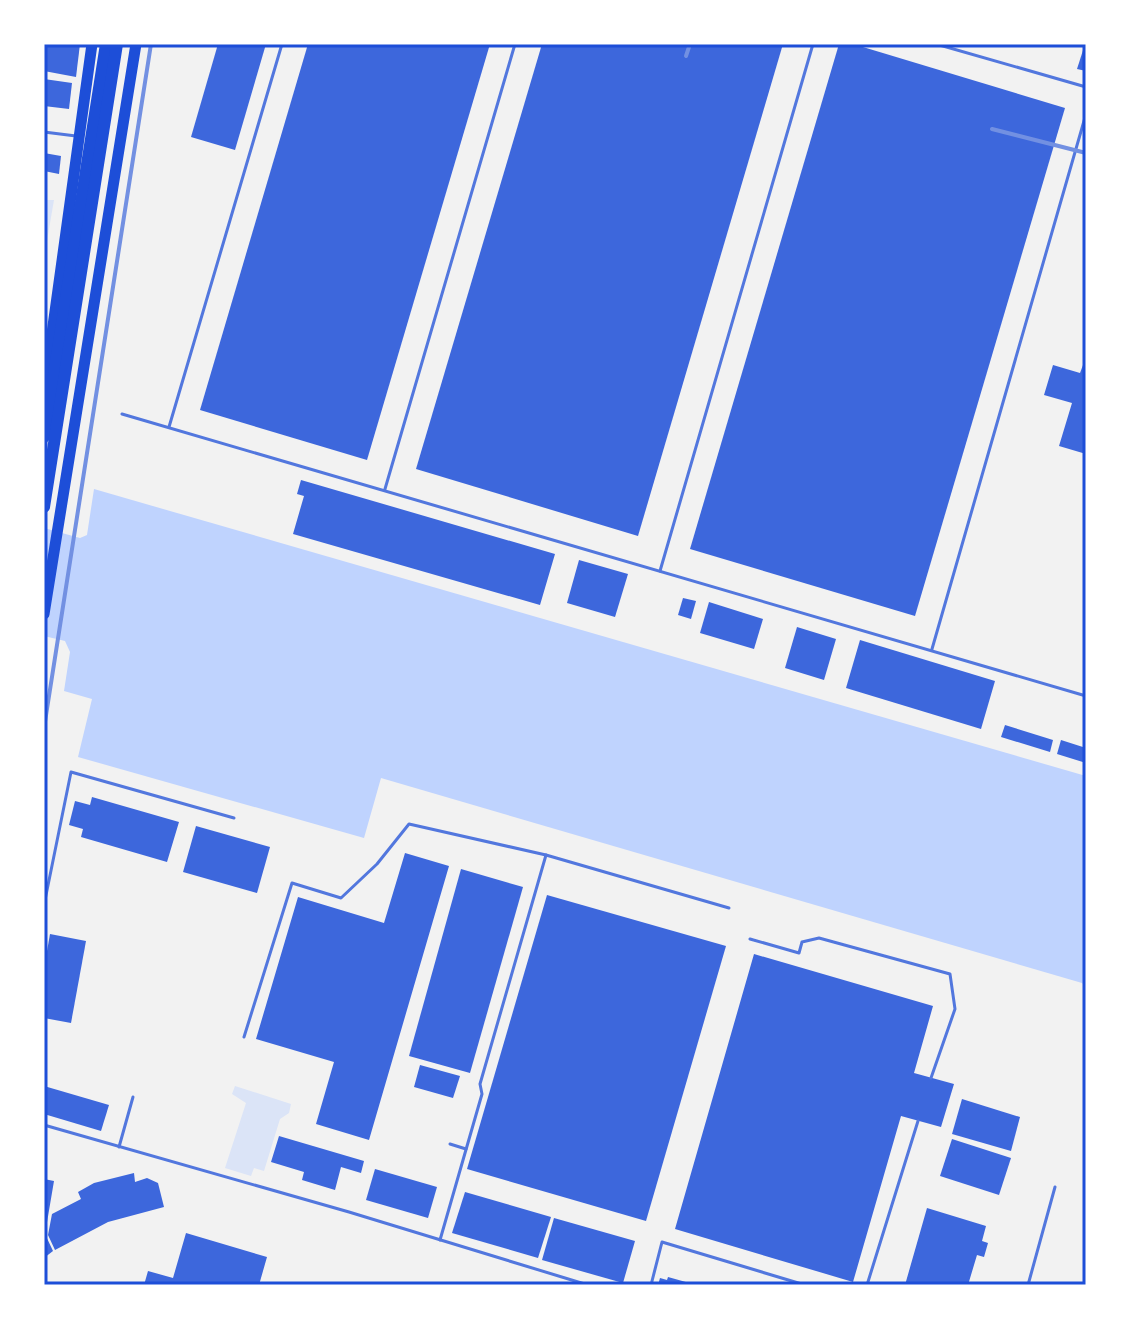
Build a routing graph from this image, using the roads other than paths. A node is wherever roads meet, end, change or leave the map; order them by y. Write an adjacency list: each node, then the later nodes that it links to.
1 (92, 44): 12 (highway)
2 (106, 44): 17 (highway)
3 (117, 44): 19 (highway)
4 (136, 44): 21 (highway)
5 (282, 44): 16 (lane)
6 (515, 44): 18 (lane)
7 (813, 44): 20 (lane)
8 (936, 44): 9 (lane)
9 (1086, 87)
10 (1086, 114): 22 (lane)
11 (44, 132): 12 (lane)
12 (79, 136): 13 (lane); 14 (highway)
13 (106, 140)
14 (44, 391)
15 (122, 414): 16 (lane)
16 (169, 427): 18 (lane)
17 (44, 437)
18 (384, 490): 20 (lane)
19 (44, 507)
20 (660, 571): 22 (lane)
21 (44, 614)
22 (931, 651): 23 (lane)
23 (1086, 696)
24 (234, 818): 26 (lane)
25 (546, 855): 27 (lane); 29 (lane); 36 (lane)
26 (44, 905)
27 (729, 908)
28 (750, 939): 30 (lane)
29 (244, 1037)
30 (931, 1078)
31 (133, 1097): 35 (lane)
32 (918, 1121): 42 (lane)
33 (44, 1125): 35 (lane)
34 (450, 1144): 36 (lane)
35 (119, 1147): 38 (lane)
36 (466, 1149): 38 (lane)
37 (1055, 1187): 43 (lane)
38 (440, 1240): 39 (lane)
39 (588, 1285)
40 (651, 1285): 41 (lane)
41 (805, 1285)
42 (867, 1285)
43 (1028, 1285)

